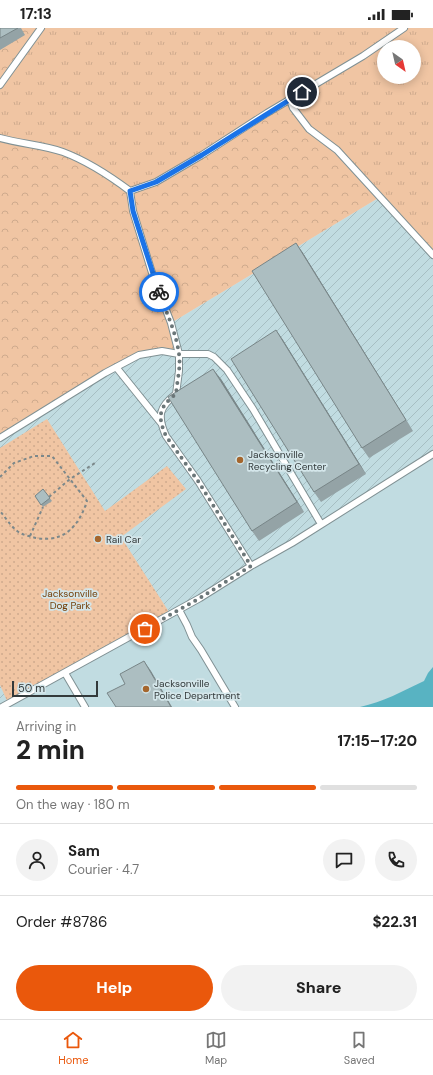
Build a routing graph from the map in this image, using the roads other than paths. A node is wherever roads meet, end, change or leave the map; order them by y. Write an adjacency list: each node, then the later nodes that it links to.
1 (41, 28): 3 (lane)
2 (404, 28): 4 (lane)
3 (0, 85)
4 (290, 100): 6 (lane); 7 (lane)
5 (0, 138): 6 (lane)
6 (130, 191): 8 (lane)
7 (433, 255)
8 (179, 354): 9 (lane); 10 (lane); 13 (lane)
9 (116, 367): 10 (lane); 11 (lane)
10 (161, 423): 14 (lane)
11 (0, 438)
12 (433, 454): 13 (lane)
13 (321, 524): 14 (lane)
14 (251, 566): 15 (lane)
15 (179, 610): 16 (lane); 19 (lane)
16 (65, 673): 17 (lane); 18 (lane)
17 (2, 707)
18 (85, 707)
19 (235, 707)

